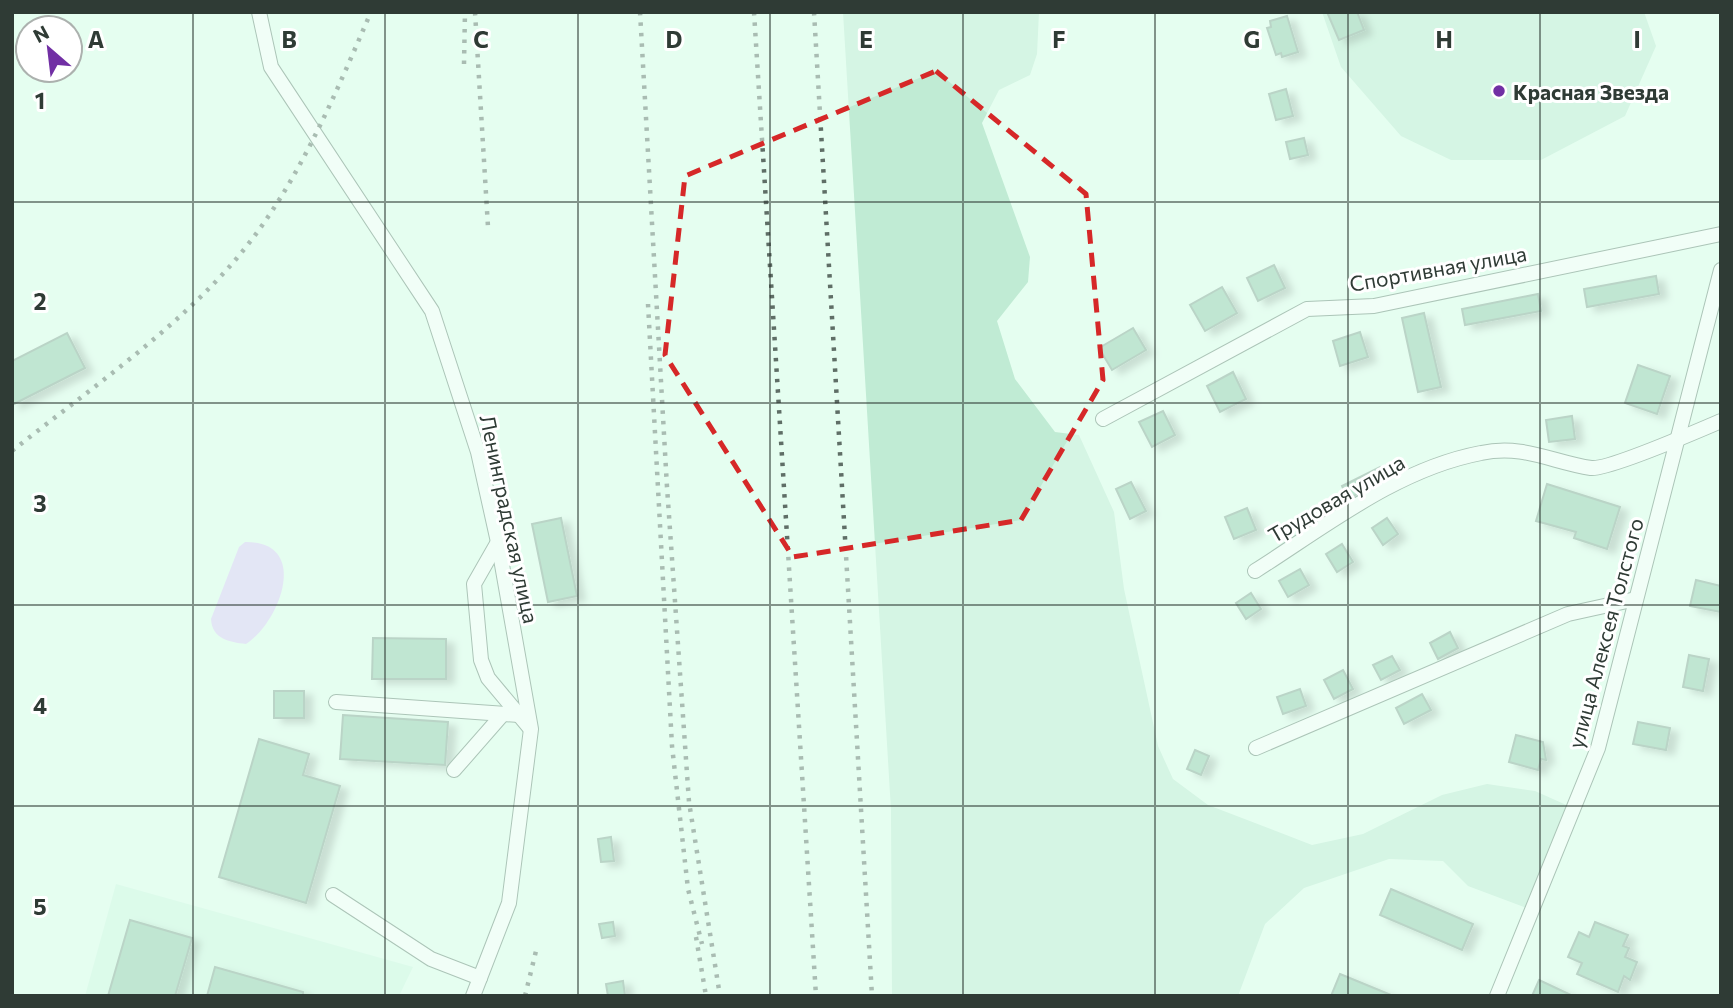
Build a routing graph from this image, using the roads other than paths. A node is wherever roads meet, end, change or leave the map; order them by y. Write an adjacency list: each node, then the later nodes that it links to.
1 (259, 12): 7 (street, Ленинградская улица)
2 (1721, 234): 4 (street, Спортивная улица)
3 (1721, 270): 6 (street, улица Алексея Толстого)
4 (1102, 419)
5 (1721, 421): 6 (street, Трудовая улица)
6 (1677, 440): 8 (street, Трудовая улица); 9 (street, улица Алексея Толстого)
7 (498, 542): 12 (street); 13 (street, Ленинградская улица)
8 (1255, 570)
9 (1636, 599): 14 (street); 19 (street, улица Алексея Толстого)
10 (335, 702): 11 (street)
11 (503, 714): 12 (street); 15 (street)
12 (519, 715): 13 (street)
13 (531, 729): 17 (street, Ленинградская улица)
14 (1256, 748)
15 (454, 770)
16 (333, 895): 17 (street)
17 (480, 978): 18 (street, Ленинградская улица)
18 (473, 996)
19 (1497, 996)

